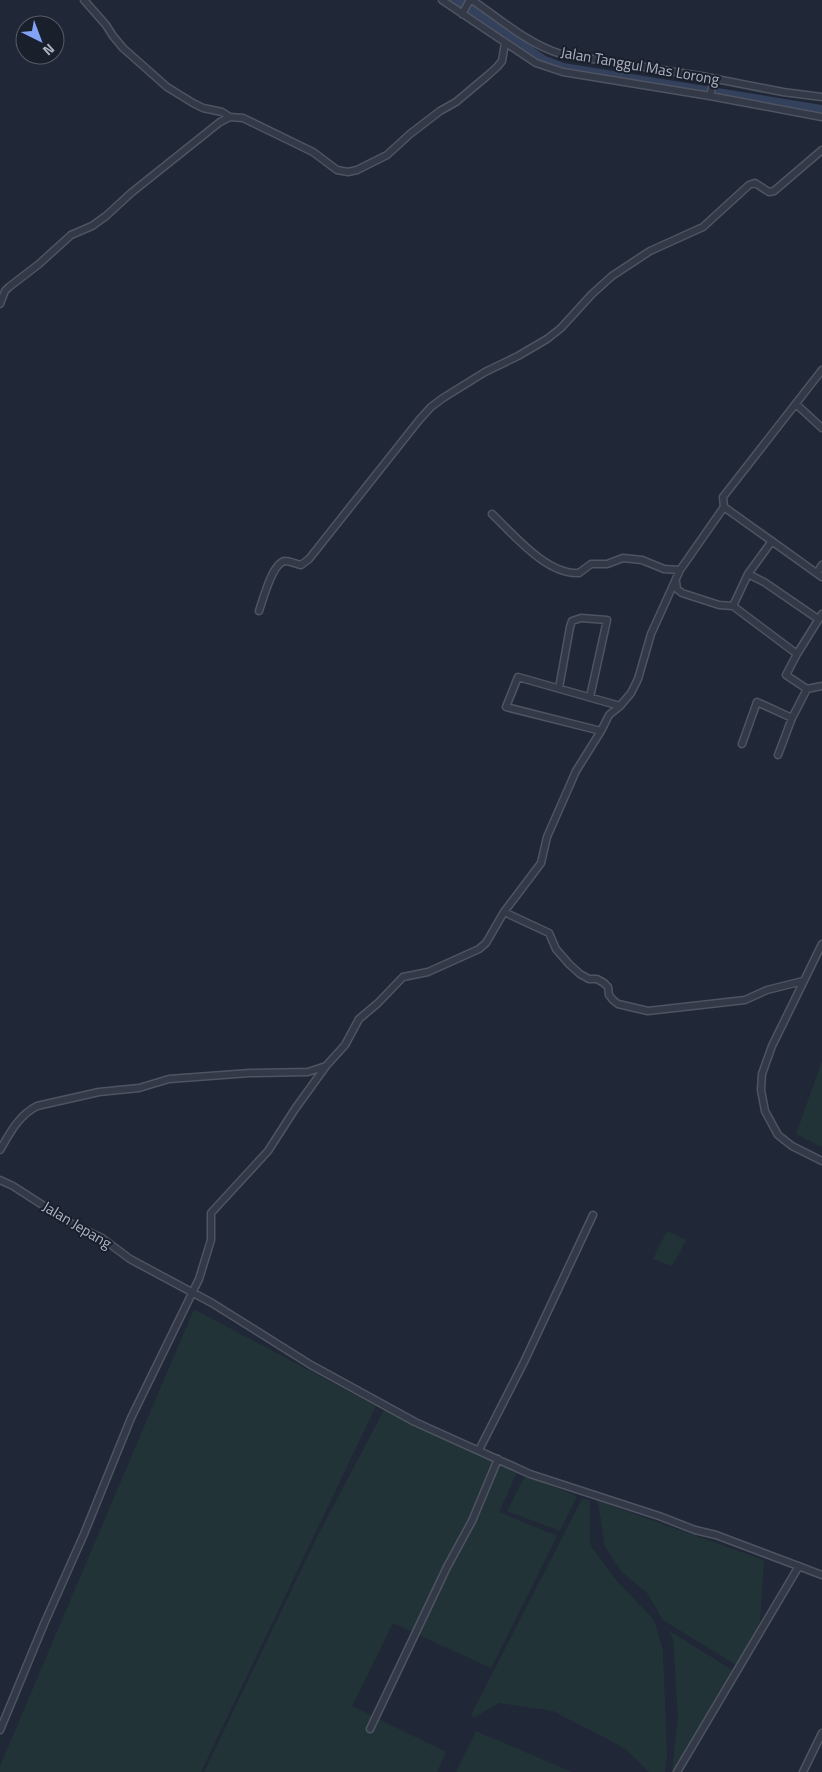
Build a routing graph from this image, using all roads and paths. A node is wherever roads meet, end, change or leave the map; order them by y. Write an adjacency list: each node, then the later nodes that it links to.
1 (84, 0): 9 (street)
2 (442, 0): 4 (street)
3 (470, 1): 4 (street); 6 (street, Jalan Tanggul Mas Lorong)
4 (463, 13): 5 (street)
5 (504, 43): 6 (street); 9 (street)
6 (712, 88): 7 (street, Jalan Tanggul Mas Lorong); 8 (street)
7 (822, 97)
8 (822, 116)
9 (230, 117): 11 (street)
10 (822, 150): 24 (street)
11 (0, 304)
12 (822, 370): 13 (street)
13 (796, 404): 14 (street); 15 (street)
14 (822, 428)
15 (724, 507): 17 (street); 19 (street)
16 (492, 514): 19 (street)
17 (772, 541): 20 (street); 21 (street)
18 (822, 565): 21 (street)
19 (680, 570): 22 (street)
20 (748, 574): 23 (street); 25 (street)
21 (819, 575)
22 (676, 581): 23 (street); 31 (street)
23 (733, 606): 26 (street)
24 (259, 611)
25 (820, 617): 26 (street)
26 (797, 654): 29 (street)
27 (822, 687): 29 (street)
28 (559, 688): 30 (street); 30 (street); 33 (street)
29 (807, 689): 32 (street)
30 (590, 697): 31 (street)
31 (620, 706): 33 (street)
32 (792, 718): 34 (street); 35 (street)
33 (601, 732): 36 (street)
34 (742, 744)
35 (778, 755)
36 (504, 912): 38 (street); 39 (street)
37 (822, 944): 38 (street)
38 (803, 981): 41 (street)
39 (326, 1066): 40 (street); 44 (street)
40 (0, 1150)
41 (822, 1161)
42 (0, 1180): 44 (street, Jalan Jepang)
43 (593, 1215): 45 (street)
44 (192, 1291): 45 (street, Jalan Jepang); 50 (street)
45 (479, 1450): 46 (street, Jalan Jepang)
46 (498, 1459): 47 (street, Jalan Jepang); 49 (street)
47 (799, 1566): 48 (street, Jalan Jepang); 52 (street)
48 (822, 1575)
49 (370, 1729)
50 (0, 1730)
51 (822, 1733): 53 (street)
52 (678, 1772)
53 (803, 1772)

